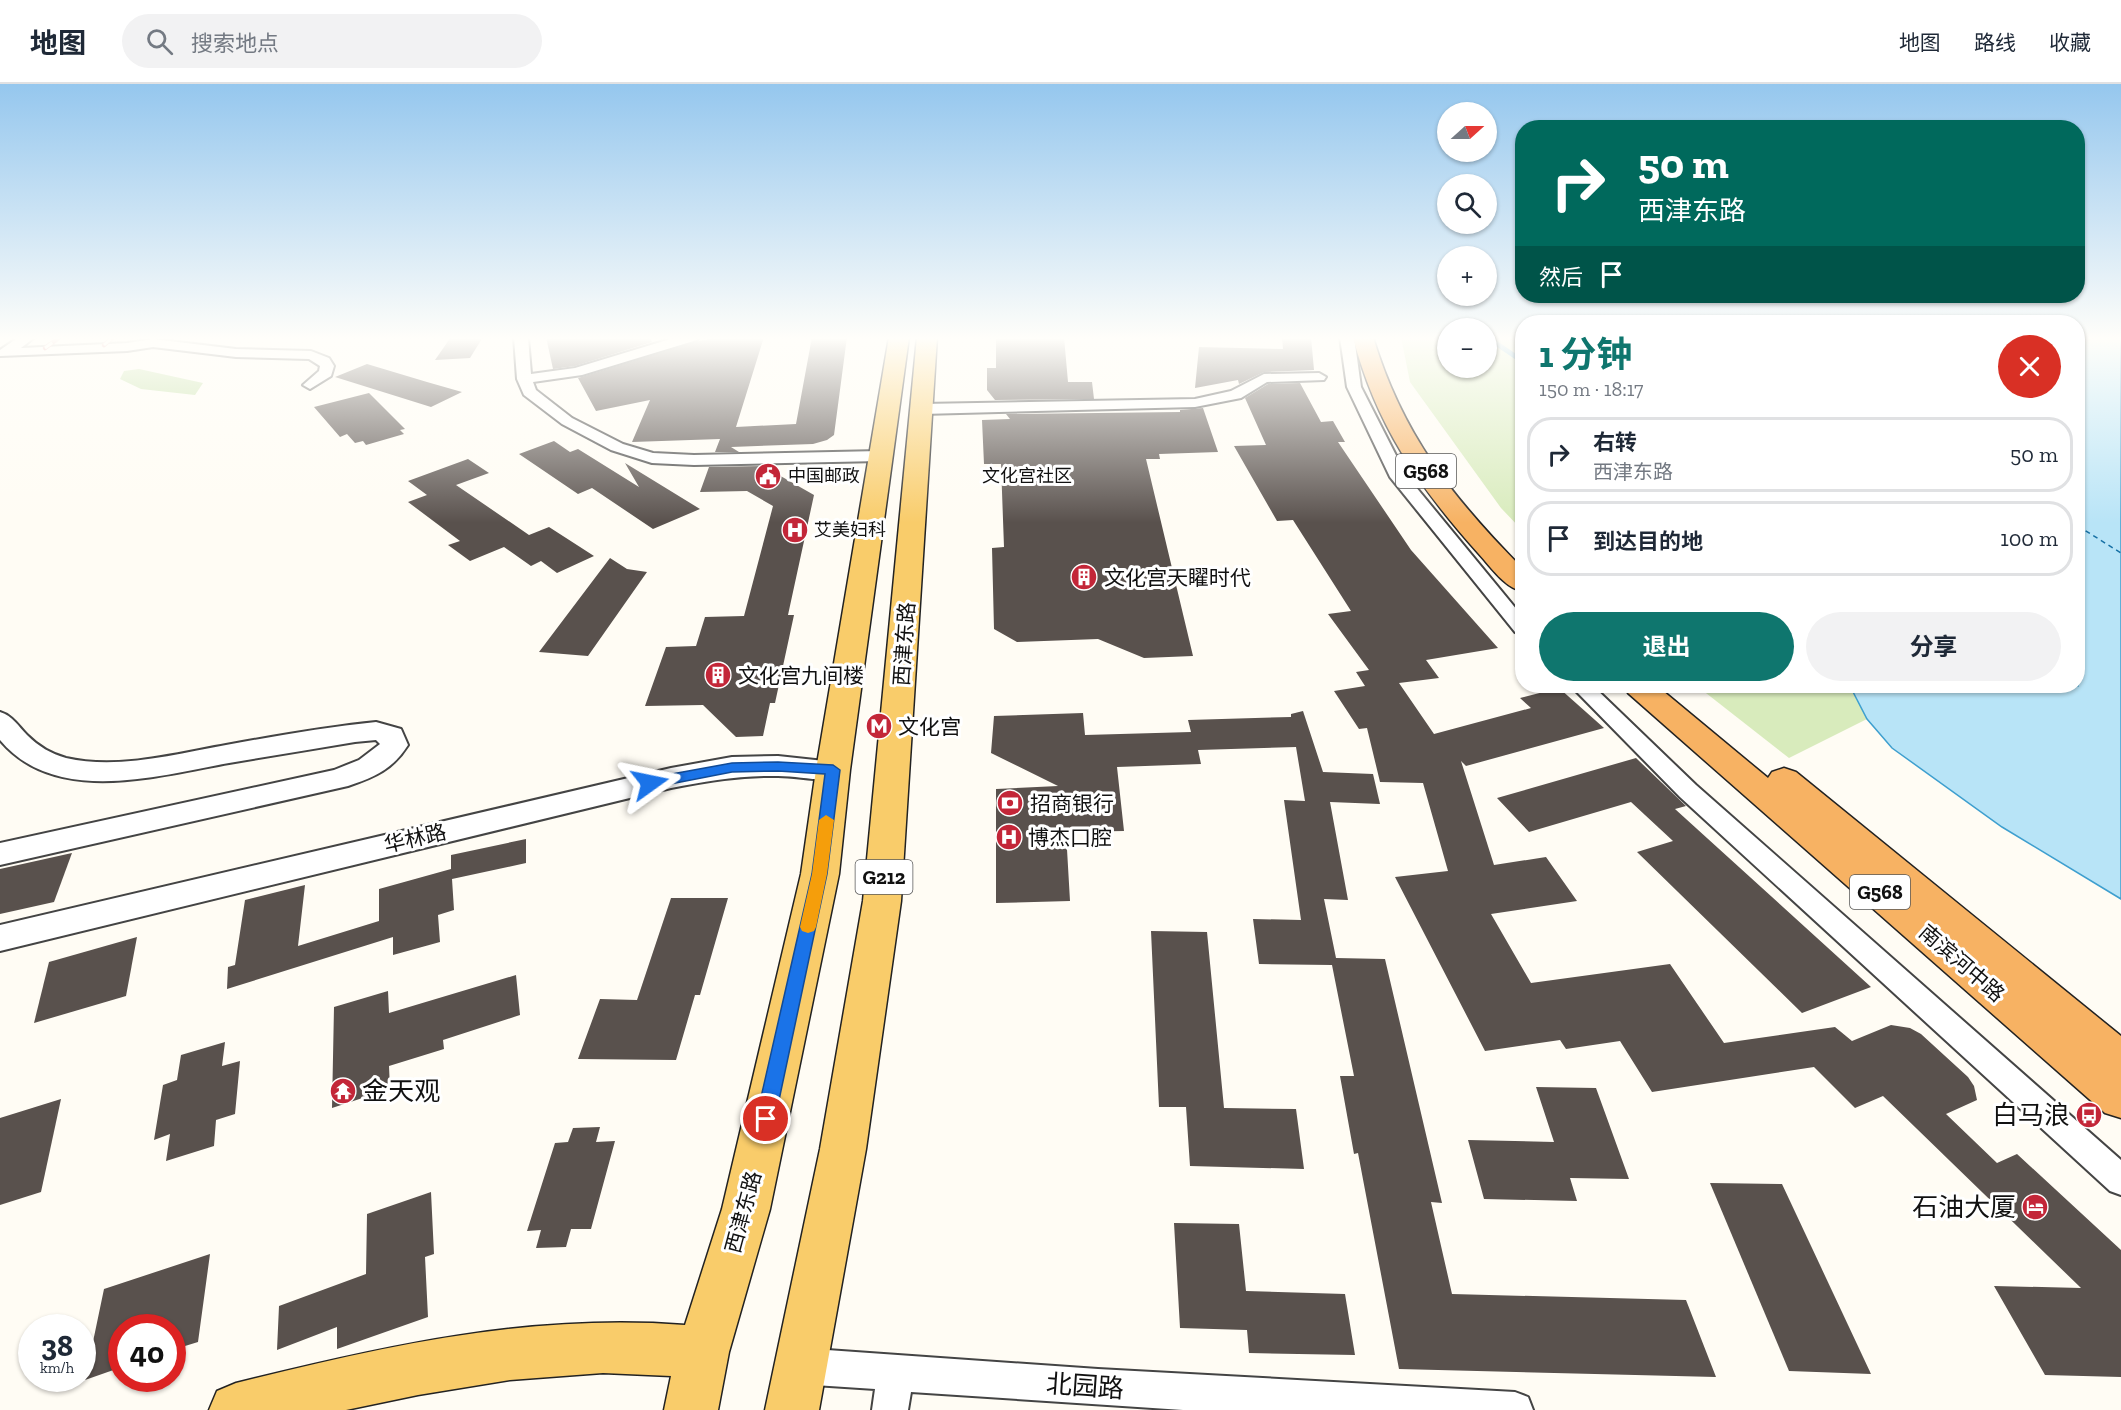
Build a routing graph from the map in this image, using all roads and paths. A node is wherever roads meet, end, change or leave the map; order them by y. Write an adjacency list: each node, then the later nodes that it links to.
1 (538, 399): 9 (street)
2 (889, 399): 9 (main road, 西津东路)
3 (923, 399): 8 (main road, 西津东路 / G212)
4 (1216, 399): 8 (street)
5 (1360, 399): 12 (street)
6 (1384, 399): 11 (highway, G568)
7 (1408, 399): 10 (highway, G568)
8 (922, 409): 24 (main road, 西津东路 / G212)
9 (880, 456): 17 (main road, 西津东路)
10 (1515, 548)
11 (1515, 576)
12 (1515, 619)
13 (1588, 693): 22 (street)
14 (1648, 693): 21 (highway, 南滨河中路 / G568)
15 (1679, 693): 20 (highway, 南滨河中路 / G568)
16 (0, 721): 18 (street)
17 (833, 770): 19 (street, 华林路); 23 (main road, 西津东路)
18 (0, 854)
19 (0, 938)
20 (2121, 1061)
21 (2121, 1099)
22 (2121, 1180)
23 (703, 1352): 26 (main road); 27 (main road, 西津东路)
24 (799, 1366): 25 (street, 北园路); 28 (main road, 西津东路 / G212)
25 (895, 1372): 29 (street); 30 (street, 北园路)
26 (236, 1410)
27 (691, 1410)
28 (792, 1410)
29 (890, 1410)
30 (1515, 1410)

